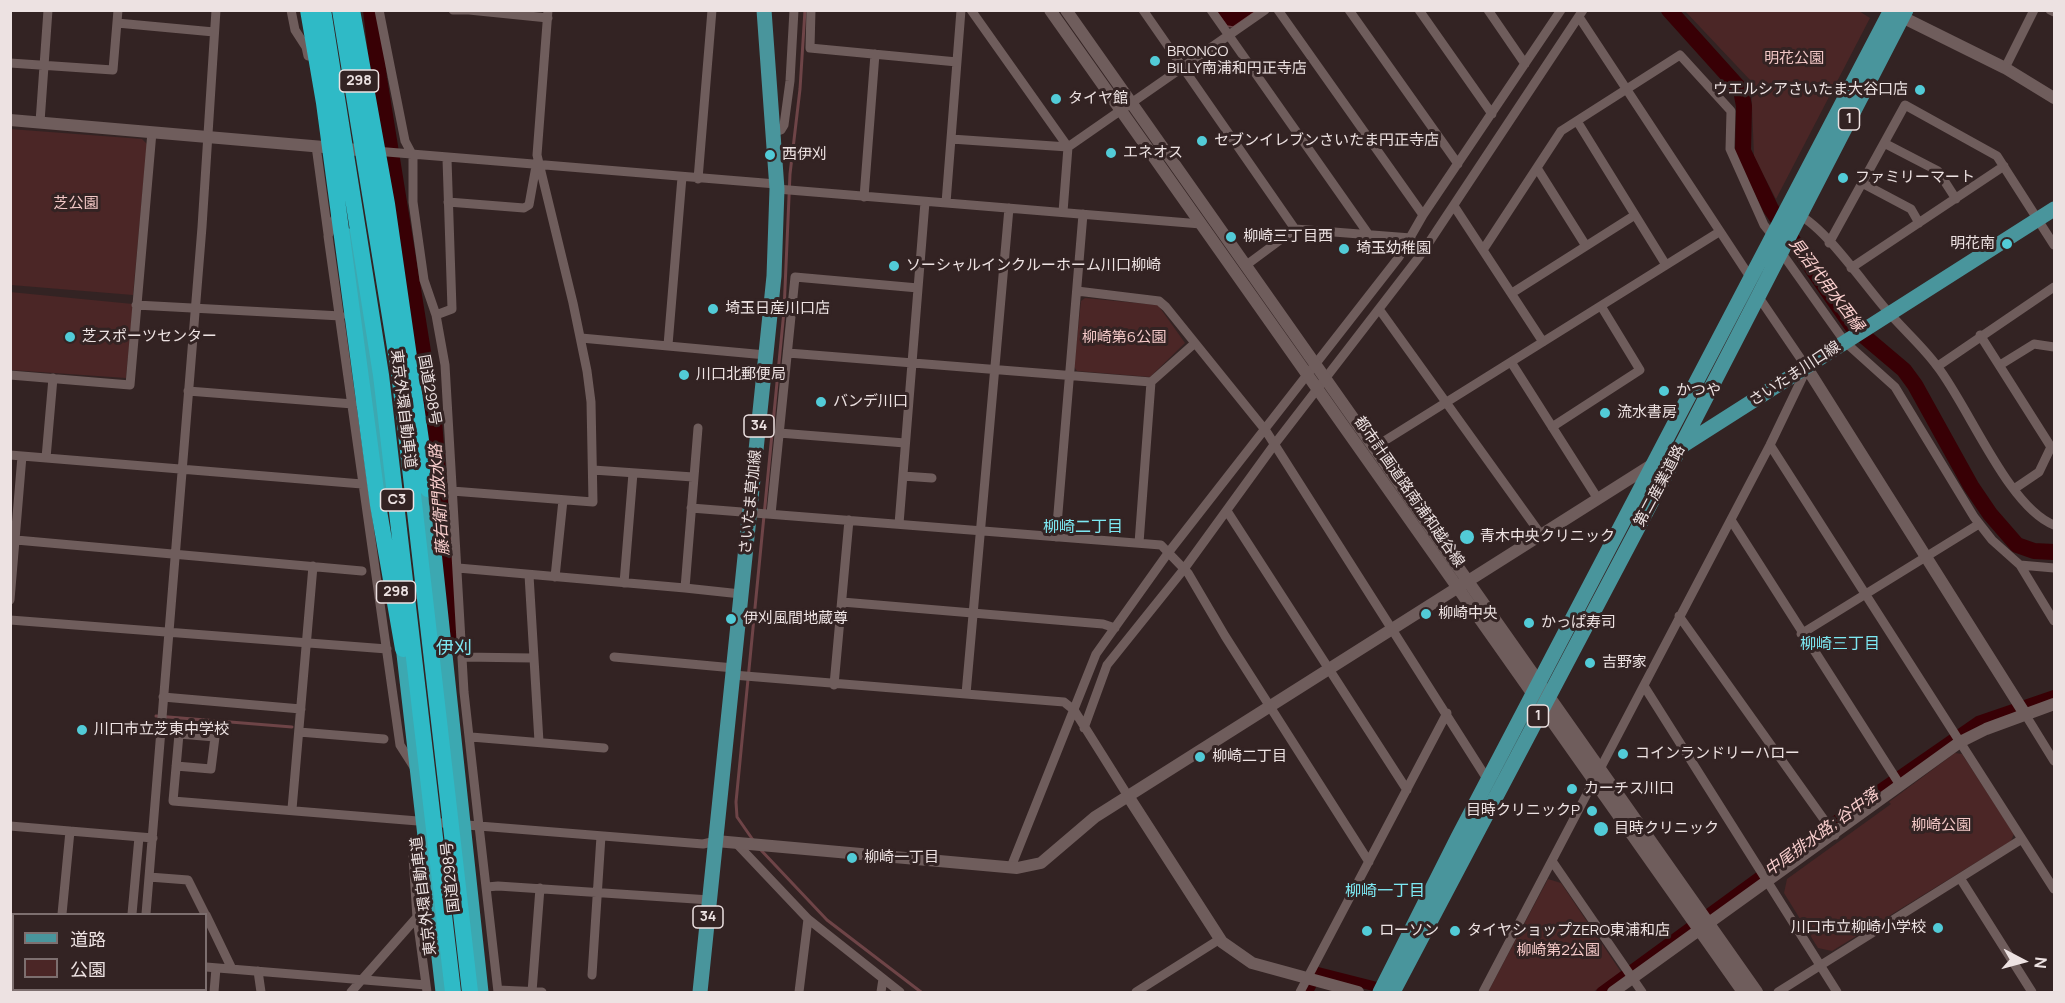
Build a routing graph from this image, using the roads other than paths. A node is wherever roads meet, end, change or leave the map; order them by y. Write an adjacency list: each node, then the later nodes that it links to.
1 (48, 10): 43 (street)
2 (118, 10): 36 (street)
3 (216, 10): 37 (street)
4 (291, 10): 46 (street)
5 (308, 10): 139 (highway)
6 (315, 10): 46 (highway, 国道298号 / 298)
7 (323, 10): 293 (highway, 東京外環自動車道 / C3)
8 (340, 10): 294 (highway, 東京外環自動車道 / C3)
9 (348, 10): 64 (highway, 国道298号 / 298)
10 (352, 10): 161 (highway)
11 (379, 10): 65 (street)
12 (453, 10): 13 (street)
13 (468, 10): 34 (street)
14 (712, 10): 72 (street)
15 (764, 10): 55 (main road, さいたま草加線 / 34)
16 (794, 10): 55 (street)
17 (811, 10): 39 (street)
18 (961, 10): 40 (street)
19 (970, 10): 61 (street)
20 (1050, 10): 49 (street, 都市計画道路南浦和越谷線)
21 (1066, 10): 49 (street, 都市計画道路南浦和越谷線)
22 (1143, 10): 45 (street)
23 (1211, 10): 38 (street)
24 (1265, 10): 38 (street)
25 (1278, 10): 86 (street)
26 (1349, 10): 67 (street)
27 (1419, 10): 50 (street)
28 (1488, 10): 42 (street)
29 (2034, 10): 44 (street)
30 (2050, 10): 33 (street)
31 (1559, 11): 42 (street)
32 (1896, 12): 44 (street); 93 (main road, 第二産業道路 / 1)
33 (2055, 12)
34 (548, 14): 68 (street)
35 (1581, 14): 47 (street); 63 (street)
36 (117, 23): 37 (street); 43 (street)
37 (214, 32): 56 (street)
38 (1229, 37): 45 (street); 94 (street)
39 (875, 54): 40 (street); 76 (street)
40 (957, 62): 58 (street)
41 (10, 63): 43 (street)
42 (1525, 64): 50 (street)
43 (44, 66): 53 (street)
44 (2005, 68): 48 (street)
45 (1183, 69): 49 (street); 91 (street)
46 (329, 86): 62 (highway, 国道298号 / 298)
47 (1628, 89): 52 (street); 92 (street); 93 (street)
48 (2055, 98)
49 (1126, 106): 61 (street); 90 (street, 都市計画道路南浦和越谷線); 102 (street, 都市計画道路南浦和越谷線)
50 (1491, 114): 57 (street)
51 (10, 120): 53 (street)
52 (1577, 121): 70 (street); 87 (street)
53 (40, 122): 54 (street)
54 (152, 132): 56 (street); 110 (street)
55 (774, 132): 74 (main road, さいたま草加線 / 34)
56 (208, 136): 60 (street); 112 (street)
57 (1475, 138): 63 (street); 67 (street)
58 (951, 139): 61 (street); 80 (street)
59 (1884, 143): 69 (street); 73 (street); 77 (street)
60 (316, 146): 62 (street); 95 (street)
61 (1068, 147): 84 (street)
62 (338, 148): 64 (street); 75 (highway, 国道298号 / 298)
63 (1492, 149): 81 (street)
64 (370, 151): 65 (street); 161 (highway, 国道298号 / 298)
65 (413, 156): 66 (street); 114 (street)
66 (447, 159): 68 (street); 78 (street)
67 (1458, 164): 86 (street)
68 (537, 166): 71 (street); 78 (street); 118 (street)
69 (2004, 166): 77 (street); 88 (street)
70 (1537, 168): 99 (street); 100 (street)
71 (682, 177): 72 (street); 122 (street)
72 (698, 179): 74 (street)
73 (1862, 183): 89 (street); 97 (street)
74 (777, 187): 76 (street); 125 (main road, さいたま草加線 / 34)
75 (344, 193): 95 (street); 207 (highway, 国道298号 / 298)
76 (864, 197): 79 (street)
77 (1956, 199): 89 (street)
78 (448, 202): 114 (street)
79 (926, 202): 80 (street); 106 (street)
80 (946, 203): 82 (street)
81 (1454, 206): 100 (street); 113 (street)
82 (1009, 208): 84 (street); 132 (street)
83 (2055, 209): 88 (main road, さいたま川口線 / 1)
84 (1063, 212): 85 (street)
85 (1083, 214): 90 (street); 107 (street)
86 (1423, 215): 96 (street)
87 (1635, 215): 99 (street); 101 (street)
88 (2037, 220): 98 (street); 115 (main road, さいたま川口線 / 1)
89 (1919, 223): 103 (street)
90 (1201, 224): 130 (street, 都市計画道路南浦和越谷線)
91 (1295, 229): 94 (street); 102 (street)
92 (1719, 231): 101 (street); 104 (street)
93 (1784, 231): 97 (street); 104 (main road, 第二産業道路 / 1); 109 (main road, 第二産業道路 / 1); 119 (street)
94 (1369, 235): 96 (street)
95 (328, 236): 116 (street)
96 (1411, 238): 130 (street)
97 (1829, 243): 103 (street)
98 (2055, 245)
99 (1586, 246): 108 (street)
100 (1483, 250): 108 (street)
101 (1666, 265): 111 (street)
102 (1245, 266): 130 (street, 都市計画道路南浦和越谷線)
103 (1851, 268): 115 (street)
104 (1750, 278): 153 (main road, 第二産業道路 / 1)
105 (2055, 287): 117 (street)
106 (918, 288): 124 (street); 127 (street)
107 (1077, 291): 121 (street); 134 (street)
108 (1512, 293): 120 (street)
109 (1758, 296): 131 (street); 148 (main road, 第二産業道路 / 1)
110 (136, 305): 112 (street); 135 (street)
111 (1601, 306): 120 (street); 141 (street)
112 (195, 308): 116 (street); 138 (street)
113 (1379, 309): 137 (street); 140 (street)
114 (436, 315): 163 (street)
115 (1890, 315): 119 (main road, さいたま川口線 / 1); 129 (street)
116 (341, 316): 139 (street)
117 (1980, 335): 128 (street); 129 (street)
118 (581, 338): 122 (street); 155 (street)
119 (1847, 341): 131 (main road, さいたま川口線 / 1); 173 (street)
120 (1543, 342): 126 (street)
121 (1195, 343): 136 (street); 143 (street)
122 (668, 345): 125 (street)
123 (2055, 347): 128 (street)
124 (788, 353): 127 (street); 144 (street)
125 (766, 355): 168 (main road, さいたま草加線 / 34)
126 (1511, 362): 140 (street); 141 (street)
127 (912, 364): 132 (street); 145 (street)
128 (2000, 364): 162 (street)
129 (1938, 366): 162 (street)
130 (1310, 368): 137 (street, 都市計画道路南浦和越谷線); 143 (street)
131 (1807, 368): 147 (street); 148 (main road, さいたま川口線 / 1); 182 (street)
132 (993, 370): 134 (street); 175 (street)
133 (10, 375): 135 (street)
134 (1070, 377): 136 (street); 177 (street)
135 (53, 378): 152 (street)
136 (1151, 382): 179 (street)
137 (1321, 383): 146 (street); 149 (street, 都市計画道路南浦和越谷線); 192 (street, 都市計画道路南浦和越谷線)
138 (188, 391): 139 (street); 154 (street)
139 (357, 398): 160 (street); 207 (highway)
140 (1447, 402): 149 (street); 176 (street)
141 (1552, 427): 164 (street)
142 (698, 428): 158 (street)
143 (1266, 431): 146 (street); 180 (street)
144 (779, 433): 145 (street); 169 (street)
145 (905, 443): 157 (street)
146 (1274, 445): 167 (street); 203 (street)
147 (1770, 445): 171 (street); 194 (street)
148 (1681, 446): 153 (main road, さいたま川口線 / 1); 216 (main road, 第二産業道路 / 1)
149 (1373, 448): 192 (street, 都市計画道路南浦和越谷線)
150 (10, 455): 151 (street)
151 (22, 456): 152 (street); 178 (street)
152 (46, 458): 154 (street)
153 (1657, 462): 164 (street); 216 (main road, 第二産業道路 / 1)
154 (182, 468): 160 (street); 181 (street)
155 (593, 470): 156 (street); 165 (street)
156 (633, 473): 158 (street); 191 (street)
157 (903, 476): 159 (street); 172 (street)
158 (693, 477): 166 (street)
159 (932, 478)
160 (362, 484): 207 (street)
161 (428, 489): 243 (highway, 国道298号 / 298)
162 (2014, 489): 174 (street)
163 (452, 491): 165 (street); 185 (street)
164 (1598, 499): 176 (street)
165 (563, 500): 190 (street)
166 (691, 508): 168 (street); 193 (street)
167 (1227, 511): 186 (street); 211 (street)
168 (750, 513): 169 (street); 195 (main road, さいたま草加線 / 34)
169 (771, 514): 170 (street)
170 (849, 520): 172 (street); 197 (street)
171 (1731, 520): 199 (street); 205 (street)
172 (898, 524): 175 (street)
173 (1978, 524): 182 (street); 183 (street)
174 (2055, 525)
175 (982, 531): 177 (street); 198 (street)
176 (1542, 536): 192 (street)
177 (1056, 537): 179 (street)
178 (16, 540): 181 (street); 196 (street)
179 (1139, 543): 180 (street)
180 (1168, 553): 186 (street); 202 (street)
181 (175, 554): 184 (street); 204 (street)
182 (1925, 557): 194 (street); 223 (street)
183 (2020, 565): 187 (street); 201 (street)
184 (313, 566): 188 (street); 206 (street)
185 (458, 568): 189 (street); 208 (street)
186 (1184, 568): 219 (street); 224 (street)
187 (2055, 568)
188 (362, 571)
189 (529, 575): 190 (street); 210 (street)
190 (555, 577): 191 (street)
191 (624, 583): 193 (street)
192 (1464, 585): 203 (street); 216 (street, 都市計画道路南浦和越谷線)
193 (685, 588): 195 (street)
194 (1866, 593): 205 (street); 229 (street)
195 (741, 594): 212 (main road, さいたま草加線 / 34)
196 (10, 600)
197 (842, 602): 198 (street); 213 (street)
198 (974, 611): 202 (street); 215 (street)
199 (1679, 616): 214 (street); 246 (street)
200 (10, 620): 204 (street)
201 (2055, 621)
202 (1115, 628): 221 (street)
203 (1393, 630): 211 (street); 222 (street)
204 (169, 634): 206 (street); 217 (street)
205 (1802, 634): 236 (street)
206 (306, 643): 207 (street); 220 (street)
207 (395, 649): 242 (highway, 国道298号 / 298)
208 (462, 657): 210 (street); 226 (street)
209 (614, 657): 212 (street)
210 (533, 658): 228 (street)
211 (1329, 670): 219 (street); 237 (street)
212 (737, 673): 213 (street); 251 (main road, さいたま草加線 / 34)
213 (834, 685): 215 (street)
214 (1644, 686): 233 (street); 258 (street)
215 (966, 694): 221 (street)
216 (1541, 695): 233 (street, 都市計画道路南浦和越谷線); 234 (main road, 第二産業道路 / 1); 235 (street, 都市計画道路南浦和越谷線); 286 (main road, 第二産業道路 / 1)
217 (163, 697): 220 (street); 239 (street)
218 (2055, 704): 223 (street)
219 (1270, 707): 238 (street); 255 (street)
220 (301, 709): 225 (street)
221 (1074, 710): 224 (street); 256 (street)
222 (1447, 713): 234 (street); 237 (street)
223 (2025, 714): 229 (street); 231 (street)
224 (1084, 728): 238 (street)
225 (299, 732): 227 (street); 241 (street)
226 (471, 737): 228 (street); 243 (street)
227 (384, 740)
228 (539, 742): 230 (street)
229 (1960, 742): 236 (street); 250 (street)
230 (604, 748)
231 (2055, 760)
232 (176, 766): 232 (street); 240 (street)
233 (1600, 770): 235 (street); 273 (street, 都市計画道路南浦和越谷線)
234 (1489, 782): 286 (main road, 第二産業道路 / 1)
235 (1594, 782): 254 (street); 273 (street, 都市計画道路南浦和越谷線)
236 (1900, 785): 246 (street)
237 (1407, 790): 255 (street)
238 (1128, 796): 256 (street); 274 (street)
239 (155, 799): 240 (street); 249 (street)
240 (173, 801): 241 (street)
241 (292, 809): 242 (street)
242 (424, 820): 243 (street); 264 (highway, 国道298号 / 298)
243 (471, 825): 247 (street); 260 (street); 295 (highway, 国道298号 / 298)
244 (10, 826): 245 (street)
245 (70, 831): 248 (street); 266 (street)
246 (1835, 835): 258 (street)
247 (602, 836): 251 (street); 263 (street)
248 (139, 837): 249 (street); 267 (street)
249 (153, 838): 257 (street)
250 (2022, 839): 259 (street); 262 (street)
251 (716, 841): 252 (street); 265 (main road, さいたま草加線 / 34)
252 (742, 844): 256 (street); 272 (street)
253 (413, 857): 270 (street)
254 (1552, 861): 280 (street); 303 (street)
255 (1369, 862): 284 (street)
256 (1011, 867)
257 (149, 877): 268 (street); 269 (street)
258 (1765, 877): 273 (street); 275 (street)
259 (1960, 878): 275 (street); 310 (street)
260 (487, 887): 261 (street); 287 (street)
261 (540, 888): 263 (street); 288 (street)
262 (2055, 889)
263 (599, 893): 265 (street); 281 (street)
264 (433, 899): 270 (street); 292 (highway, 国道298号 / 298)
265 (710, 900): 296 (main road, さいたま草加線 / 34)
266 (62, 913)
267 (132, 913)
268 (146, 913)
269 (204, 913)
270 (417, 918): 282 (street); 285 (street)
271 (207, 919): 278 (street)
272 (808, 919): 283 (street); 297 (street)
273 (1700, 922): 280 (street); 306 (street, 都市計画道路南浦和越谷線); 307 (street, 都市計画道路南浦和越谷線)
274 (1220, 939): 284 (street); 300 (street)
275 (1820, 966): 308 (street); 309 (street)
276 (207, 967): 277 (street)
277 (216, 968): 278 (street); 289 (street)
278 (232, 969): 279 (street)
279 (258, 971): 282 (street); 290 (street)
280 (1629, 973): 304 (street); 305 (street)
281 (592, 975)
282 (361, 979): 285 (street); 291 (street)
283 (883, 979): 298 (street); 299 (street)
284 (1309, 979): 301 (street); 302 (street)
285 (427, 989)
286 (1387, 990)
287 (498, 991): 288 (street)
288 (537, 992)
289 (214, 993)
290 (261, 993)
291 (351, 993)
292 (443, 993)
293 (453, 993)
294 (470, 993)
295 (481, 993)
296 (700, 993)
297 (799, 993)
298 (881, 993)
299 (900, 993)
300 (1136, 993)
301 (1300, 993)
302 (1358, 993)
303 (1483, 993)
304 (1613, 993)
305 (1642, 993)
306 (1743, 993)
307 (1756, 993)
308 (1778, 993)
309 (1837, 993)
310 (2032, 993)

